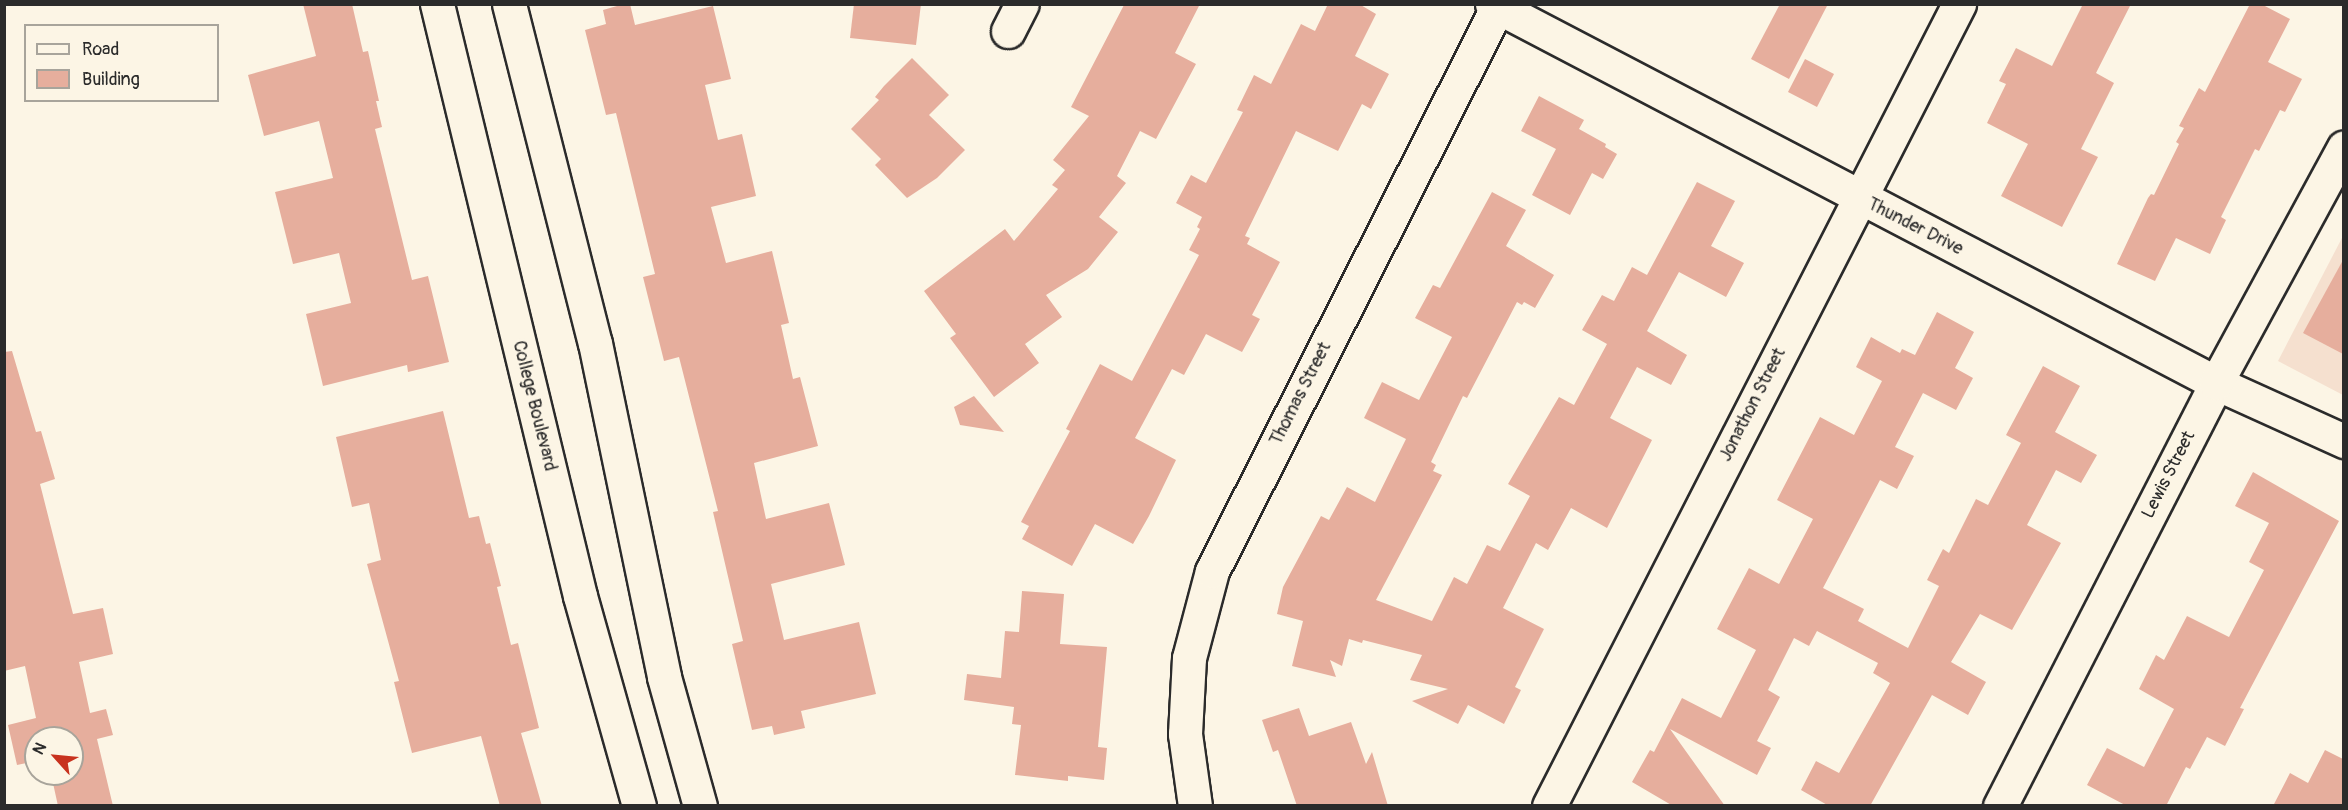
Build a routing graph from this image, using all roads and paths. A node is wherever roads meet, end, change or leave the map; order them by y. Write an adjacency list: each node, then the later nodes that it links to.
1 (437, 4): 9 (street, College Boulevard)
2 (508, 4): 10 (street)
3 (1959, 4): 6 (street, Jonathon Street)
4 (1496, 5): 6 (street, Thunder Drive); 11 (street, Thomas Street)
5 (2343, 147): 7 (street, Lewis Street)
6 (1858, 197): 7 (street, Thunder Drive); 12 (street, Jonathon Street)
7 (2216, 383): 8 (street, Thunder Drive); 13 (street, Lewis Street)
8 (2343, 441)
9 (639, 806)
10 (700, 806)
11 (1195, 806)
12 (1549, 806)
13 (2000, 806)

